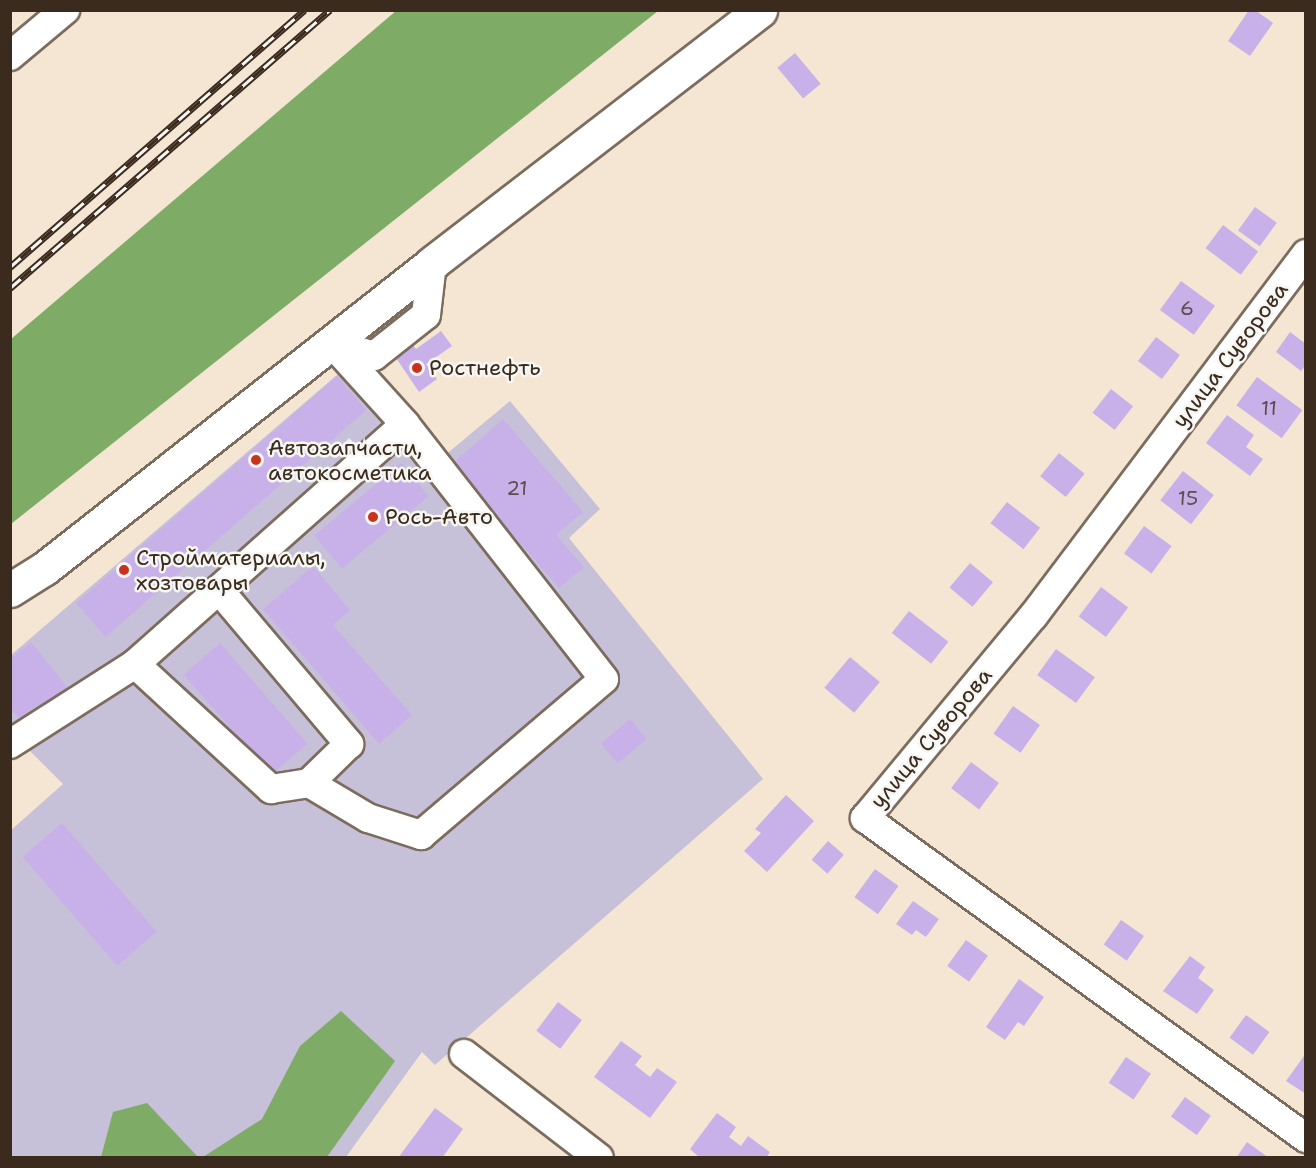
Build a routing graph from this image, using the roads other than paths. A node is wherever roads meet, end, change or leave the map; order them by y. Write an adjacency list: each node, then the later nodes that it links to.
1 (65, 10): 3 (street)
2 (760, 10): 5 (main road)
3 (10, 56)
4 (1305, 254): 15 (street, улица Суворова)
5 (331, 342): 6 (street); 7 (main road)
6 (405, 424): 9 (street); 13 (street)
7 (45, 568): 8 (main road); 10 (main road)
8 (10, 590)
9 (219, 590): 11 (street); 13 (street)
10 (10, 603)
11 (135, 664): 12 (street); 13 (street)
12 (10, 744)
13 (309, 783)
14 (464, 1054): 16 (street)
15 (1305, 1138)
16 (599, 1158)

